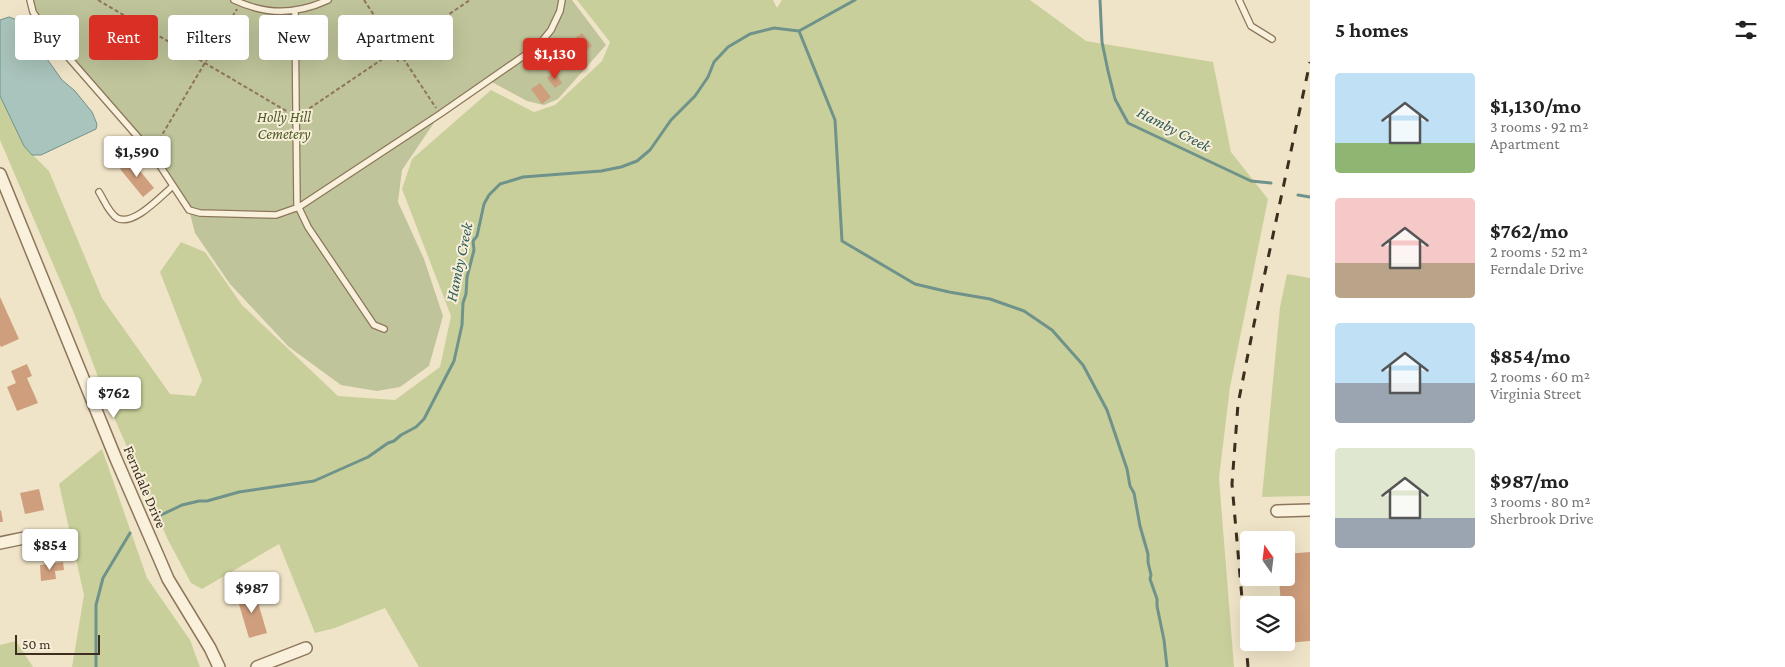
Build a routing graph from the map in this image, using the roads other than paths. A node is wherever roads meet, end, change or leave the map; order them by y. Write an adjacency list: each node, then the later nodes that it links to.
1 (30, 0): 9 (lane)
2 (234, 0): 6 (lane)
3 (328, 0): 6 (lane)
4 (562, 0): 11 (lane)
5 (1239, 0): 7 (lane)
6 (295, 10): 11 (lane)
7 (1272, 39)
8 (0, 174): 18 (street, Ferndale Drive)
9 (173, 186): 10 (lane); 11 (lane)
10 (99, 192)
11 (299, 207): 12 (lane)
12 (384, 329)
13 (1310, 510): 14 (street)
14 (1277, 512)
15 (29, 536): 16 (street)
16 (0, 543)
17 (306, 648): 19 (street)
18 (218, 667)
19 (257, 667)

